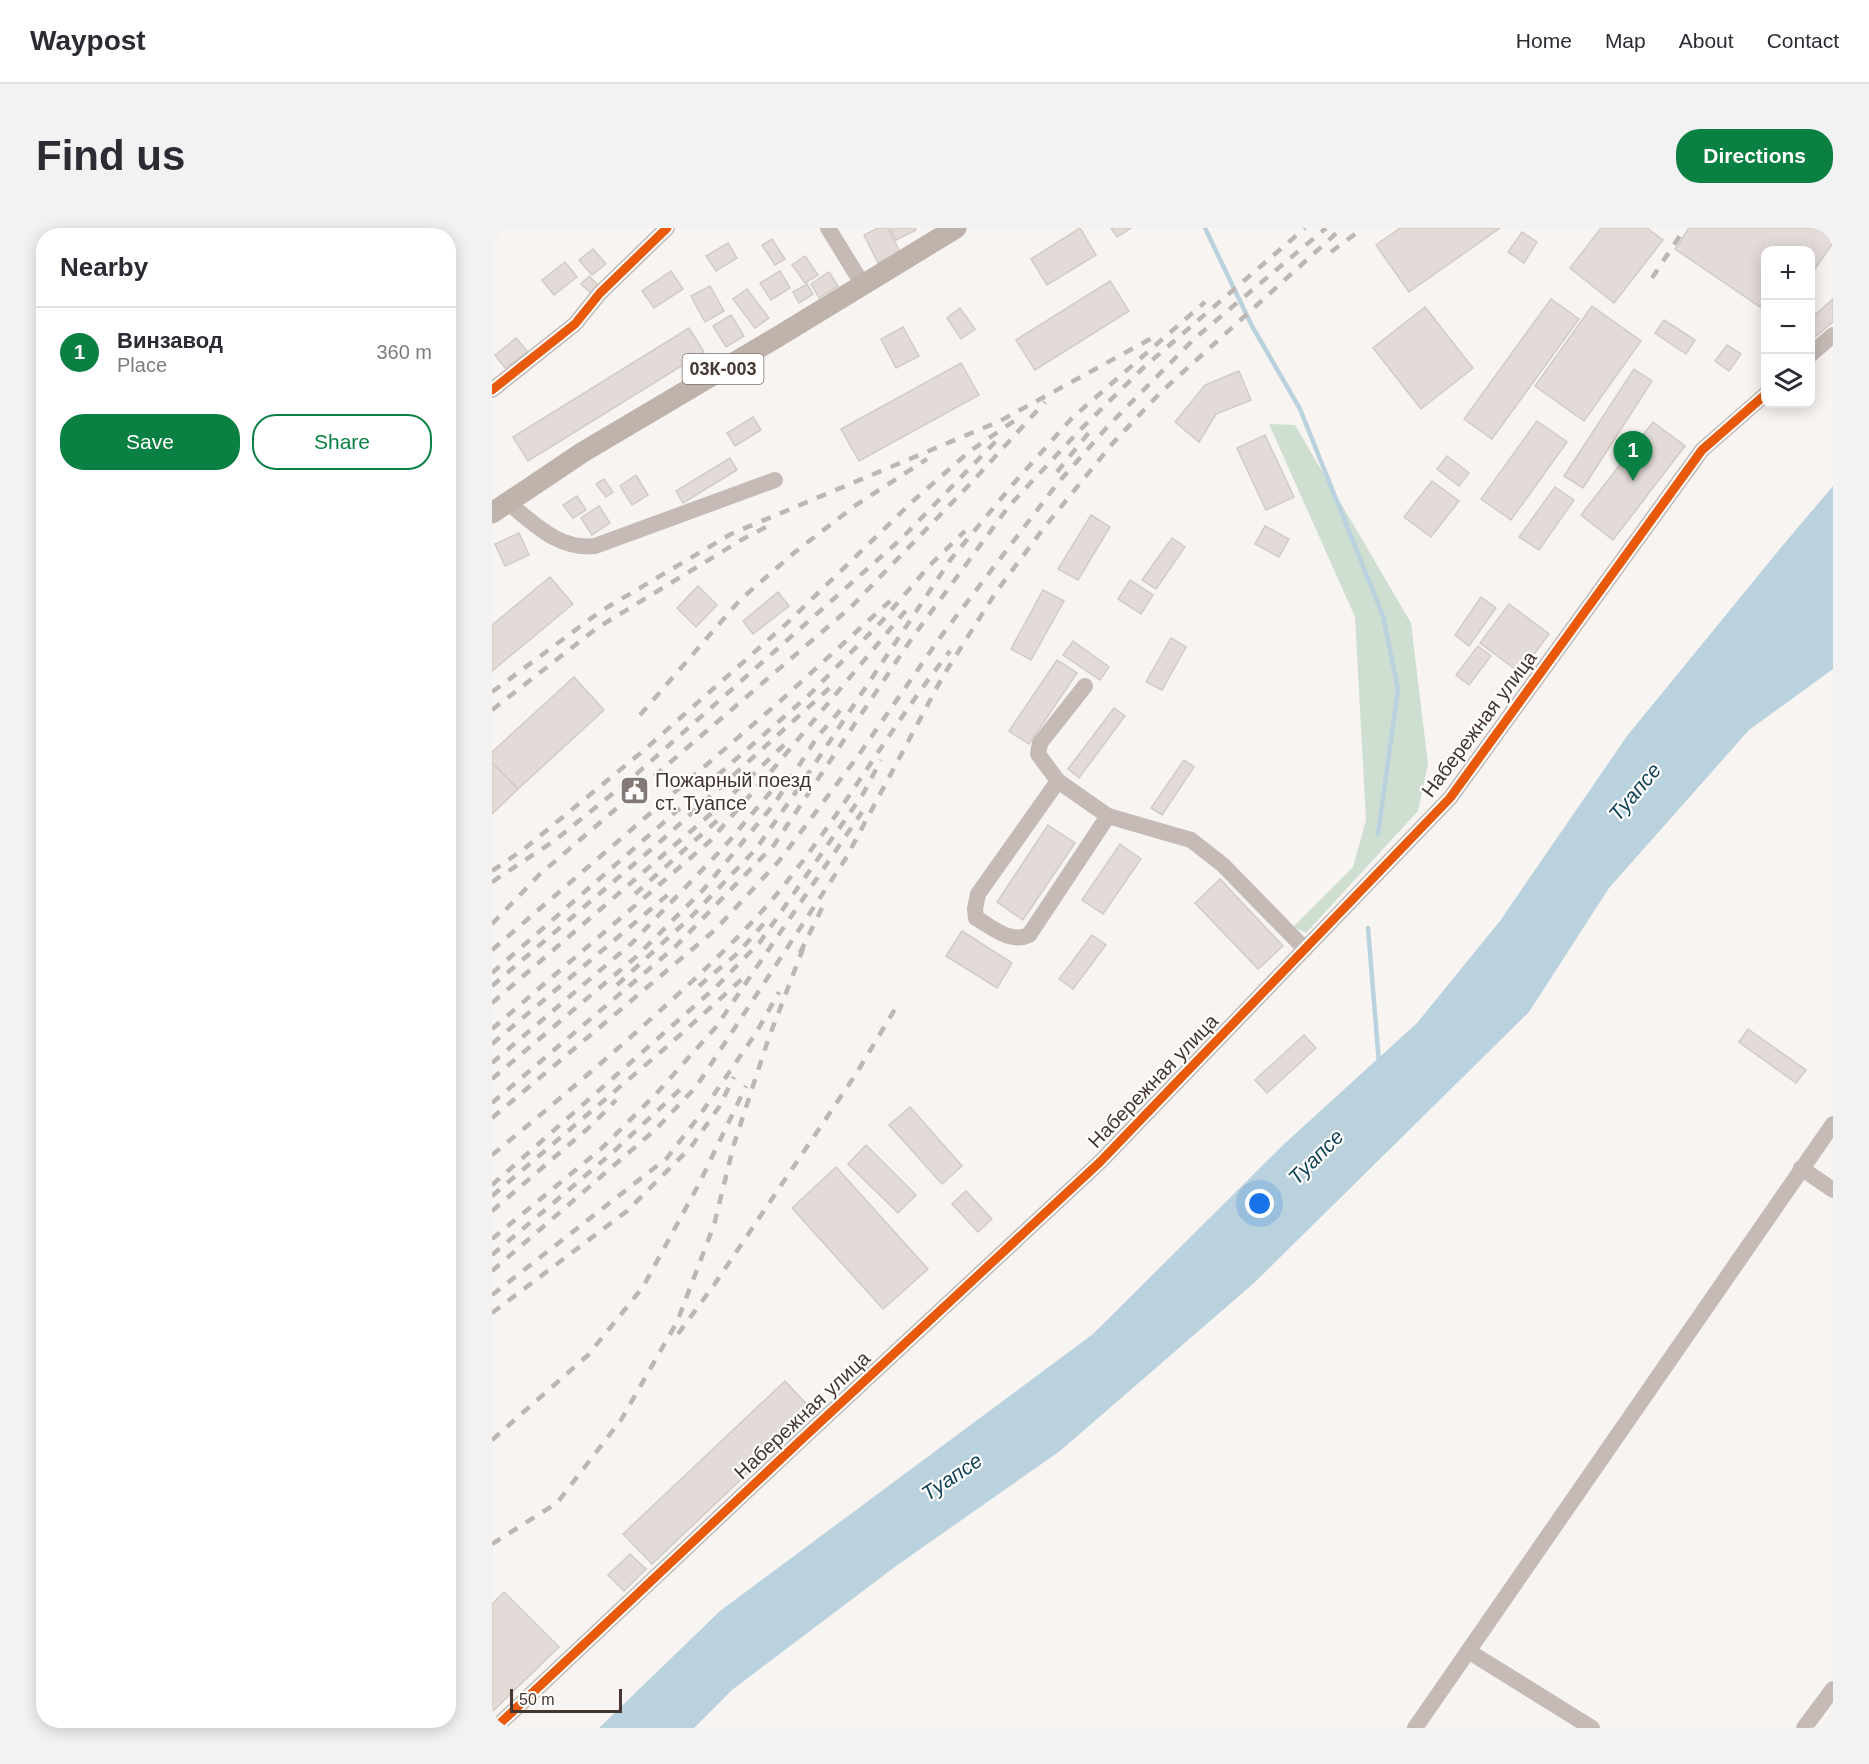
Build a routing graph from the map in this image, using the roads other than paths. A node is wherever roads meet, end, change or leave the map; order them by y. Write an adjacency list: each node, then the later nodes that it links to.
1 (667, 228): 7 (street)
2 (828, 228): 4 (street)
3 (956, 228): 4 (main road, 03К-003)
4 (863, 285): 10 (main road, 03К-003)
5 (1833, 335): 6 (street)
6 (1811, 354)
7 (492, 390)
8 (1761, 398): 14 (street, Набережная улица)
9 (775, 480): 10 (street)
10 (500, 508)
11 (1085, 686): 12 (street)
12 (1058, 781): 13 (street); 13 (street)
13 (1108, 816): 14 (street)
14 (1305, 949): 20 (street, Набережная улица)
15 (1833, 1124): 16 (street)
16 (1801, 1168): 17 (street); 18 (street)
17 (1833, 1190)
18 (1468, 1651): 21 (street); 22 (street)
19 (1833, 1689): 23 (street)
20 (495, 1728)
21 (1415, 1728)
22 (1592, 1728)
23 (1803, 1728)

